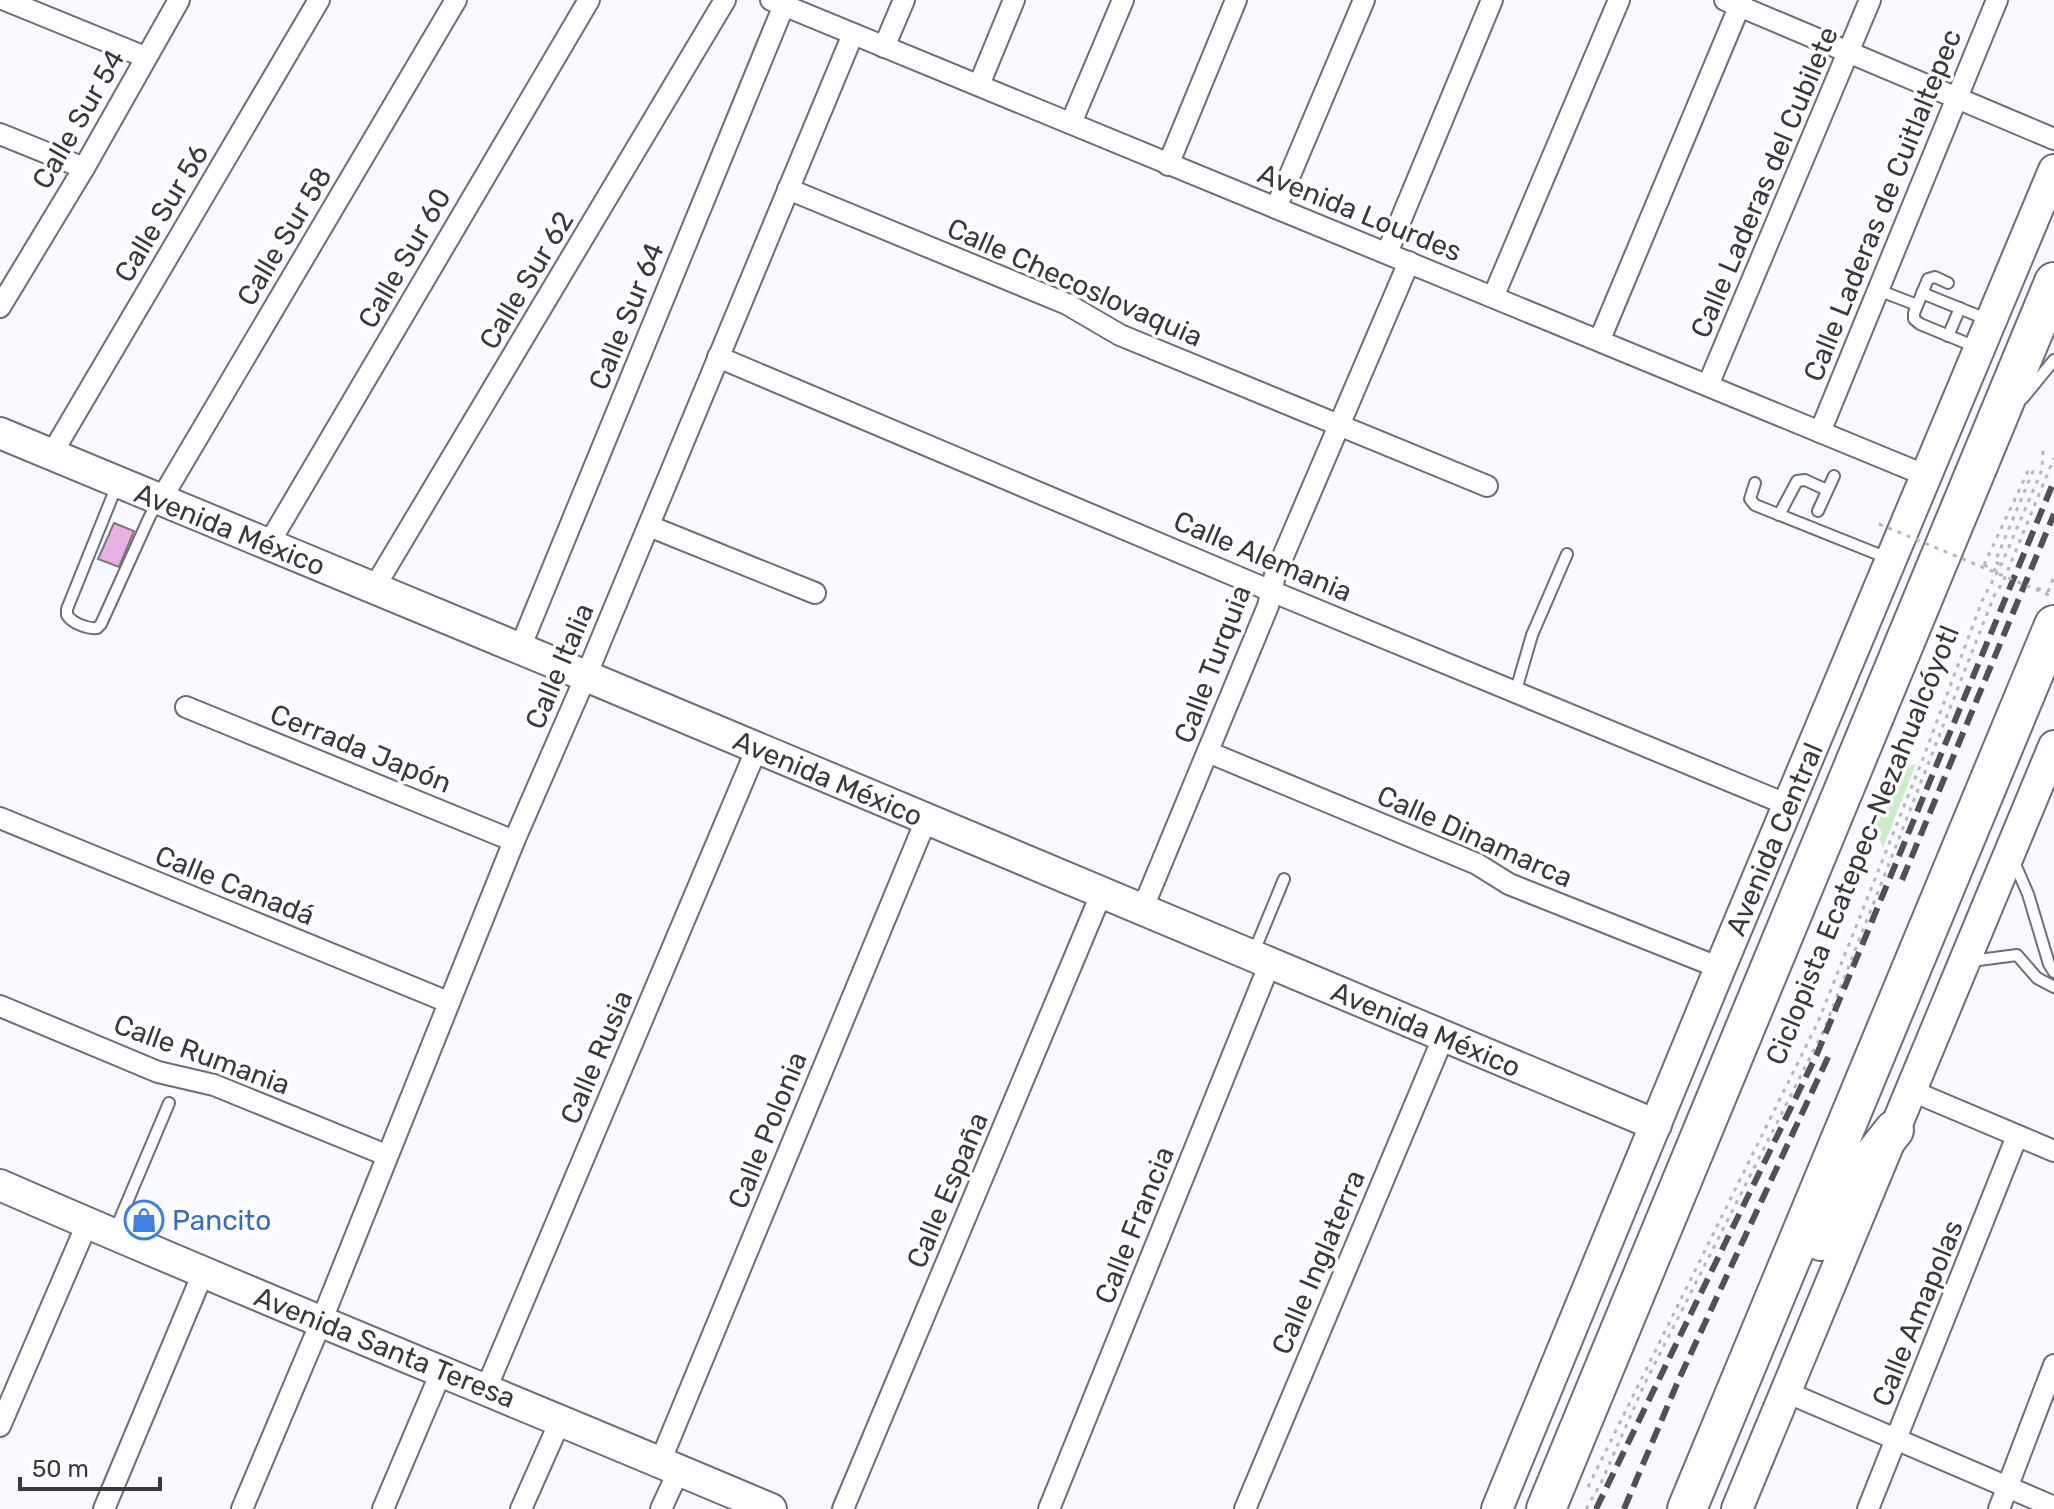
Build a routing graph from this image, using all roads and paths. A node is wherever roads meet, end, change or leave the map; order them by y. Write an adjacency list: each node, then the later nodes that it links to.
1 (5, 0): 18 (street)
2 (179, 0): 22 (street, Calle Sur 54)
3 (319, 0): 54 (street, Calle Sur 56)
4 (456, 0): 62 (street, Calle Sur 58)
5 (589, 0): 67 (street, Calle Sur 60)
6 (725, 0): 73 (street, Calle Sur 62)
7 (904, 0): 20 (street)
8 (1014, 0): 23 (street)
9 (1123, 0): 25 (street)
10 (1236, 0): 28 (street)
11 (1364, 0): 32 (street)
12 (1492, 0): 33 (street)
13 (1619, 0): 39 (street)
14 (1870, 0): 21 (street, Calle Laderas del Cubilete)
15 (1997, 0): 24 (street, Calle Laderas de Cuitlaltepec)
16 (1735, 2): 21 (street); 45 (street)
17 (786, 3): 19 (street, Avenida Lourdes); 78 (street, Calle Sur 64)
18 (42, 7): 22 (street)
19 (853, 34): 20 (street, Avenida Lourdes); 31 (street, Calle Italia)
20 (884, 47): 23 (street, Avenida Lourdes)
21 (1849, 51): 24 (street); 48 (street, Calle Laderas del Cubilete)
22 (145, 57): 29 (street, Calle Sur 54)
23 (979, 85): 25 (street, Avenida Lourdes)
24 (1956, 98): 27 (street); 37 (street, Calle Laderas de Cuitlaltepec)
25 (1071, 123): 28 (street, Avenida Lourdes)
26 (0, 134): 29 (street)
27 (2054, 139)
28 (1168, 165): 32 (street, Avenida Lourdes)
29 (84, 168): 41 (street, Calle Sur 54)
30 (2054, 170): 43 (street, Avenida Central)
31 (788, 189): 46 (street, Calle Italia); 49 (street, Calle Checoslovaquia)
32 (1276, 208): 33 (street, Avenida Lourdes)
33 (1387, 253): 34 (street, Avenida Lourdes)
34 (1409, 262): 39 (street, Avenida Lourdes); 49 (street, Calle Turquia)
35 (2054, 282): 52 (highway, Avenida Central)
36 (1948, 283): 38 (lane)
37 (1878, 290): 40 (lane); 50 (street, Calle Laderas de Cuitlaltepec)
38 (1922, 293): 40 (lane); 42 (lane)
39 (1494, 295): 45 (street, Avenida Lourdes)
40 (1917, 305): 44 (lane)
41 (0, 307)
42 (1960, 308): 43 (lane); 44 (lane)
43 (1984, 334): 44 (lane); 57 (street, Avenida Central)
44 (1948, 336)
45 (1600, 339): 48 (street, Avenida Lourdes)
46 (718, 357): 66 (street, Calle Italia); 74 (street, Calle Alemania)
47 (2054, 360): 52 (lane)
48 (1708, 385): 50 (street, Avenida Lourdes)
49 (1340, 425): 60 (street, Calle Checoslovaquia); 74 (street, Calle Turquia)
50 (1820, 432): 57 (street, Avenida Lourdes)
51 (0, 433): 54 (street, Avenida México)
52 (1989, 440): 134 (highway, Avenida Central)
53 (2043, 450): 70 (path, Ciclopista Ecatepec-Nezahualcóyotl)
54 (51, 455): 58 (street, Avenida México)
55 (2054, 458): 135 (path)
56 (1834, 476): 61 (lane)
57 (1927, 476): 69 (street, Avenida Central)
58 (118, 483): 62 (street, Avenida México); 62 (lane)
59 (1755, 483): 64 (lane)
60 (1487, 486)
61 (1827, 490): 63 (lane); 64 (lane)
62 (160, 501): 67 (street, Avenida México)
63 (1818, 511)
64 (1779, 515): 69 (lane)
65 (1879, 524): 72 (path, bridge)
66 (649, 526): 75 (street); 79 (street, Calle Italia)
67 (268, 545): 73 (street, Avenida México)
68 (1567, 554): 80 (lane)
69 (1892, 560): 85 (street, Avenida Central)
70 (2001, 565): 72 (path, bridge); 122 (path, Ciclopista Ecatepec-Nezahualcóyotl)
71 (2054, 576): 72 (path, bridge)
72 (2017, 582): 76 (path, bridge)
73 (374, 588): 78 (street, Avenida México)
74 (1271, 591): 80 (street, Calle Alemania); 84 (street, Calle Turquia)
75 (815, 593)
76 (2054, 597)
77 (2054, 625): 112 (highway)
78 (520, 648): 79 (street, Avenida México)
79 (586, 676): 83 (street, Avenida México); 88 (street, Calle Italia)
80 (1516, 690): 85 (street, Calle Alemania)
81 (186, 707): 88 (street, Cerrada Japón)
82 (2054, 746): 89 (street)
83 (757, 748): 87 (street, Avenida México); 115 (street, Calle Rusia)
84 (1208, 752): 92 (street, Calle Turquia); 95 (street, Calle Dinamarca)
85 (1788, 805): 95 (street, Avenida Central)
86 (0, 818): 98 (street, Calle Canadá)
87 (926, 820): 91 (street, Avenida México); 120 (street, Calle Polonia)
88 (514, 841): 98 (street, Calle Italia)
89 (2009, 853): 94 (street); 96 (lane)
90 (1284, 879): 93 (lane)
91 (1102, 892): 92 (street, Avenida México); 130 (street, Calle España)
92 (1142, 910): 93 (street, Avenida México)
93 (1261, 959): 100 (street, Avenida México); 131 (street, Calle Francia)
94 (1965, 962): 97 (lane); 101 (street)
95 (1720, 968): 103 (street, Avenida Central)
96 (2054, 972)
97 (2054, 987)
98 (448, 1002): 107 (street, Calle Italia)
99 (0, 1006): 107 (street, Calle Rumania)
100 (1443, 1038): 103 (street, Avenida México); 132 (street, Calle Inglaterra)
101 (1912, 1091): 104 (street); 105 (street)
102 (169, 1103): 109 (lane)
103 (1656, 1125): 133 (street, Avenida Central)
104 (1894, 1130): 112 (highway); 116 (street)
105 (2017, 1136): 106 (street); 119 (street, Calle Amapolas)
106 (2054, 1151)
107 (386, 1155): 111 (street, Calle Italia)
108 (0, 1185): 109 (street, Avenida Santa Teresa)
109 (100, 1229): 110 (street, Avenida Santa Teresa); 118 (street)
110 (203, 1273): 111 (street, Avenida Santa Teresa); 124 (street)
111 (321, 1322): 114 (street, Avenida Santa Teresa); 125 (street, Calle Italia)
112 (1758, 1337): 136 (highway)
113 (2054, 1365): 121 (street)
114 (442, 1370): 115 (street, Avenida Santa Teresa); 126 (street)
115 (486, 1389): 117 (street, Avenida Santa Teresa)
116 (1786, 1392): 119 (street); 137 (street)
117 (561, 1419): 120 (street, Avenida Santa Teresa); 127 (street)
118 (0, 1426)
119 (1897, 1440): 121 (street); 138 (street, Calle Amapolas)
120 (669, 1466): 128 (street, Calle Polonia); 129 (street, Avenida Santa Teresa)
121 (2008, 1487): 123 (street); 139 (street)
122 (1582, 1497)
123 (2054, 1507)
124 (104, 1509)
125 (242, 1509)
126 (383, 1509)
127 (521, 1509)
128 (661, 1509)
129 (771, 1509)
130 (843, 1509)
131 (1049, 1509)
132 (1245, 1509)
133 (1497, 1509)
134 (1546, 1509)
135 (1586, 1509)
136 (1687, 1509)
137 (1737, 1509)
138 (1868, 1509)
139 (1999, 1509)

